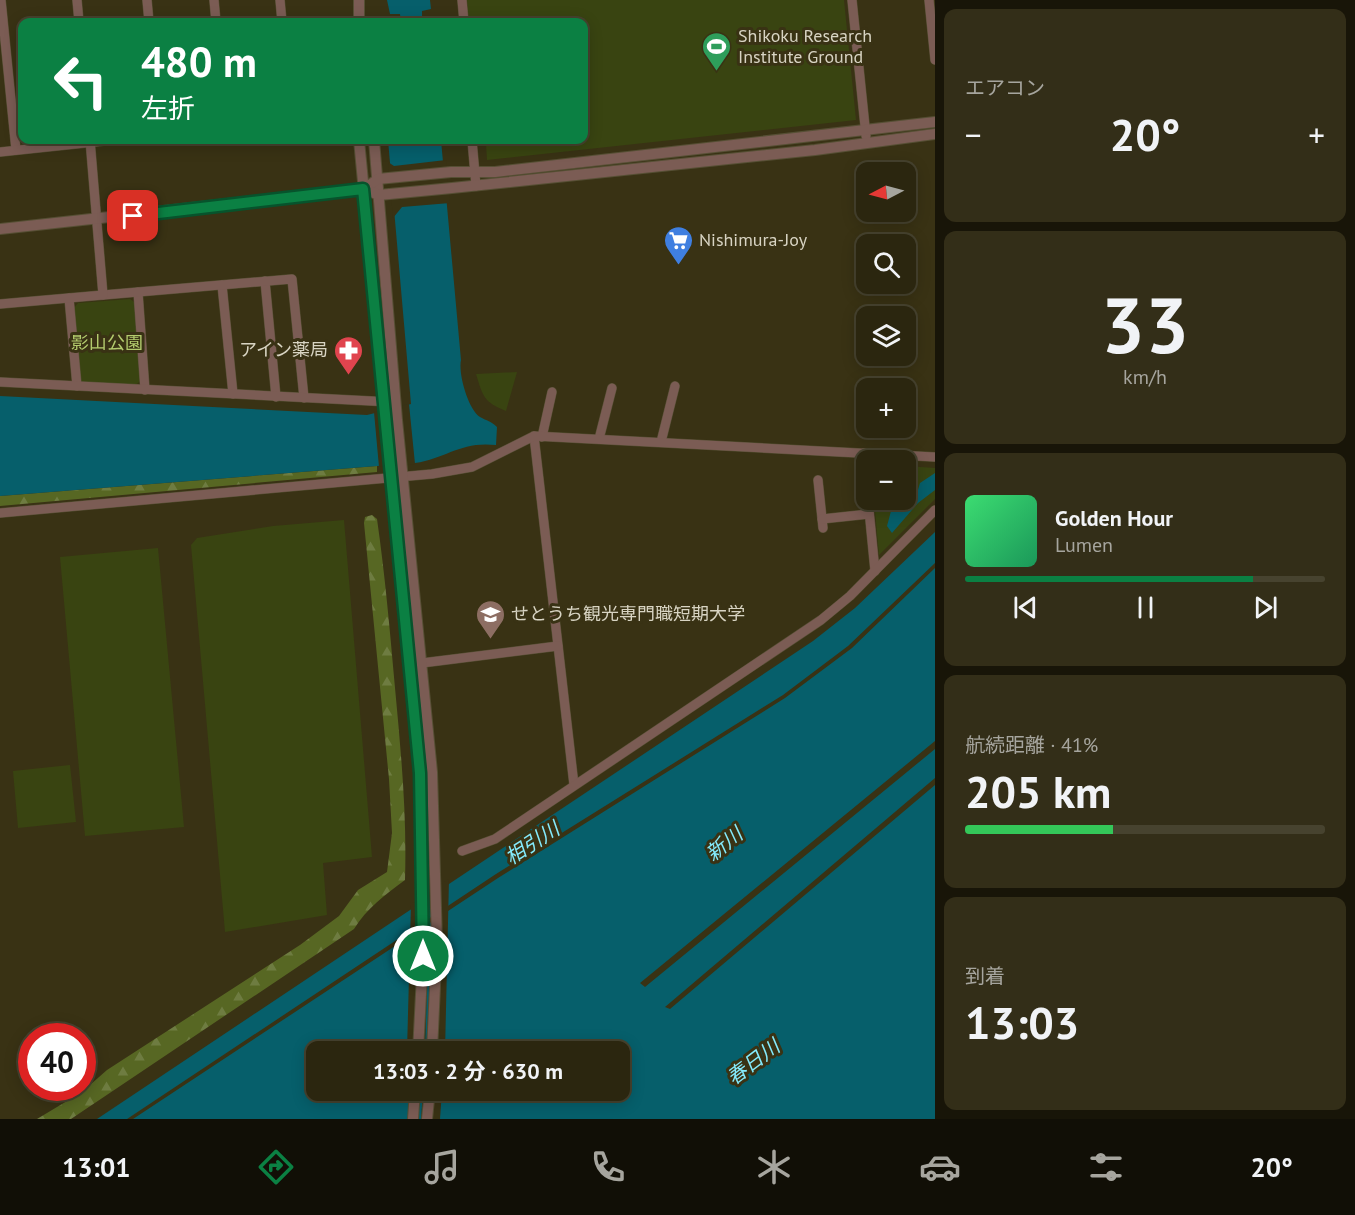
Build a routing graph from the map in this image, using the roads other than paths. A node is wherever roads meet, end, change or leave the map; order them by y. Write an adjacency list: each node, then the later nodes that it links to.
1 (1, 0): 26 (street)
2 (77, 0): 10 (street)
3 (147, 0): 11 (street)
4 (214, 0): 12 (street)
5 (280, 0): 13 (street)
6 (359, 0): 14 (street)
7 (462, 0): 15 (street)
8 (852, 0): 18 (street)
9 (929, 0): 16 (street)
10 (79, 18)
11 (149, 18)
12 (216, 18)
13 (282, 18)
14 (359, 18)
15 (464, 18)
16 (935, 60)
17 (935, 122): 18 (street)
18 (865, 132): 25 (street); 28 (street)
19 (935, 134): 25 (street)
20 (65, 144): 26 (street)
21 (90, 144): 33 (street)
22 (359, 144): 31 (street)
23 (375, 144): 29 (street)
24 (472, 144): 28 (street)
25 (867, 144): 30 (street)
26 (16, 150): 27 (street)
27 (0, 152)
28 (475, 172): 29 (street); 30 (street)
29 (383, 179): 31 (street); 32 (street)
30 (476, 186): 32 (street)
31 (363, 189): 32 (street); 33 (street); 51 (street)
32 (385, 195): 50 (street)
33 (98, 220): 34 (street); 38 (street)
34 (0, 230)
35 (265, 282): 36 (street); 48 (street); 49 (street)
36 (222, 285): 37 (street); 47 (street)
37 (138, 292): 38 (street); 45 (street)
38 (103, 296): 39 (street)
39 (69, 298): 40 (street); 42 (street)
40 (0, 304)
41 (0, 382): 42 (street)
42 (77, 386): 45 (street)
43 (675, 386): 54 (street)
44 (612, 388): 53 (street)
45 (145, 390): 47 (street)
46 (552, 392): 52 (street)
47 (233, 394): 48 (street)
48 (276, 397): 49 (street)
49 (304, 398): 51 (street)
50 (397, 405): 51 (street); 58 (street)
51 (385, 406): 59 (street)
52 (538, 437): 53 (street); 58 (street); 66 (street)
53 (599, 439): 54 (street)
54 (661, 442): 55 (street)
55 (856, 453)
56 (916, 456): 57 (street)
57 (935, 457)
58 (403, 477): 59 (street); 67 (street)
59 (391, 478): 63 (street); 70 (street)
60 (818, 480): 64 (street)
61 (869, 510): 64 (street)
62 (935, 510): 65 (street)
63 (0, 513)
64 (869, 514): 65 (street)
65 (875, 571): 68 (street)
66 (558, 645): 67 (street); 68 (street)
67 (422, 663): 71 (street)
68 (574, 785): 69 (street)
69 (462, 851)
70 (419, 1041)
71 (432, 1041)
72 (414, 1101): 74 (street)
73 (429, 1101): 75 (street)
74 (413, 1119)
75 (428, 1119)

